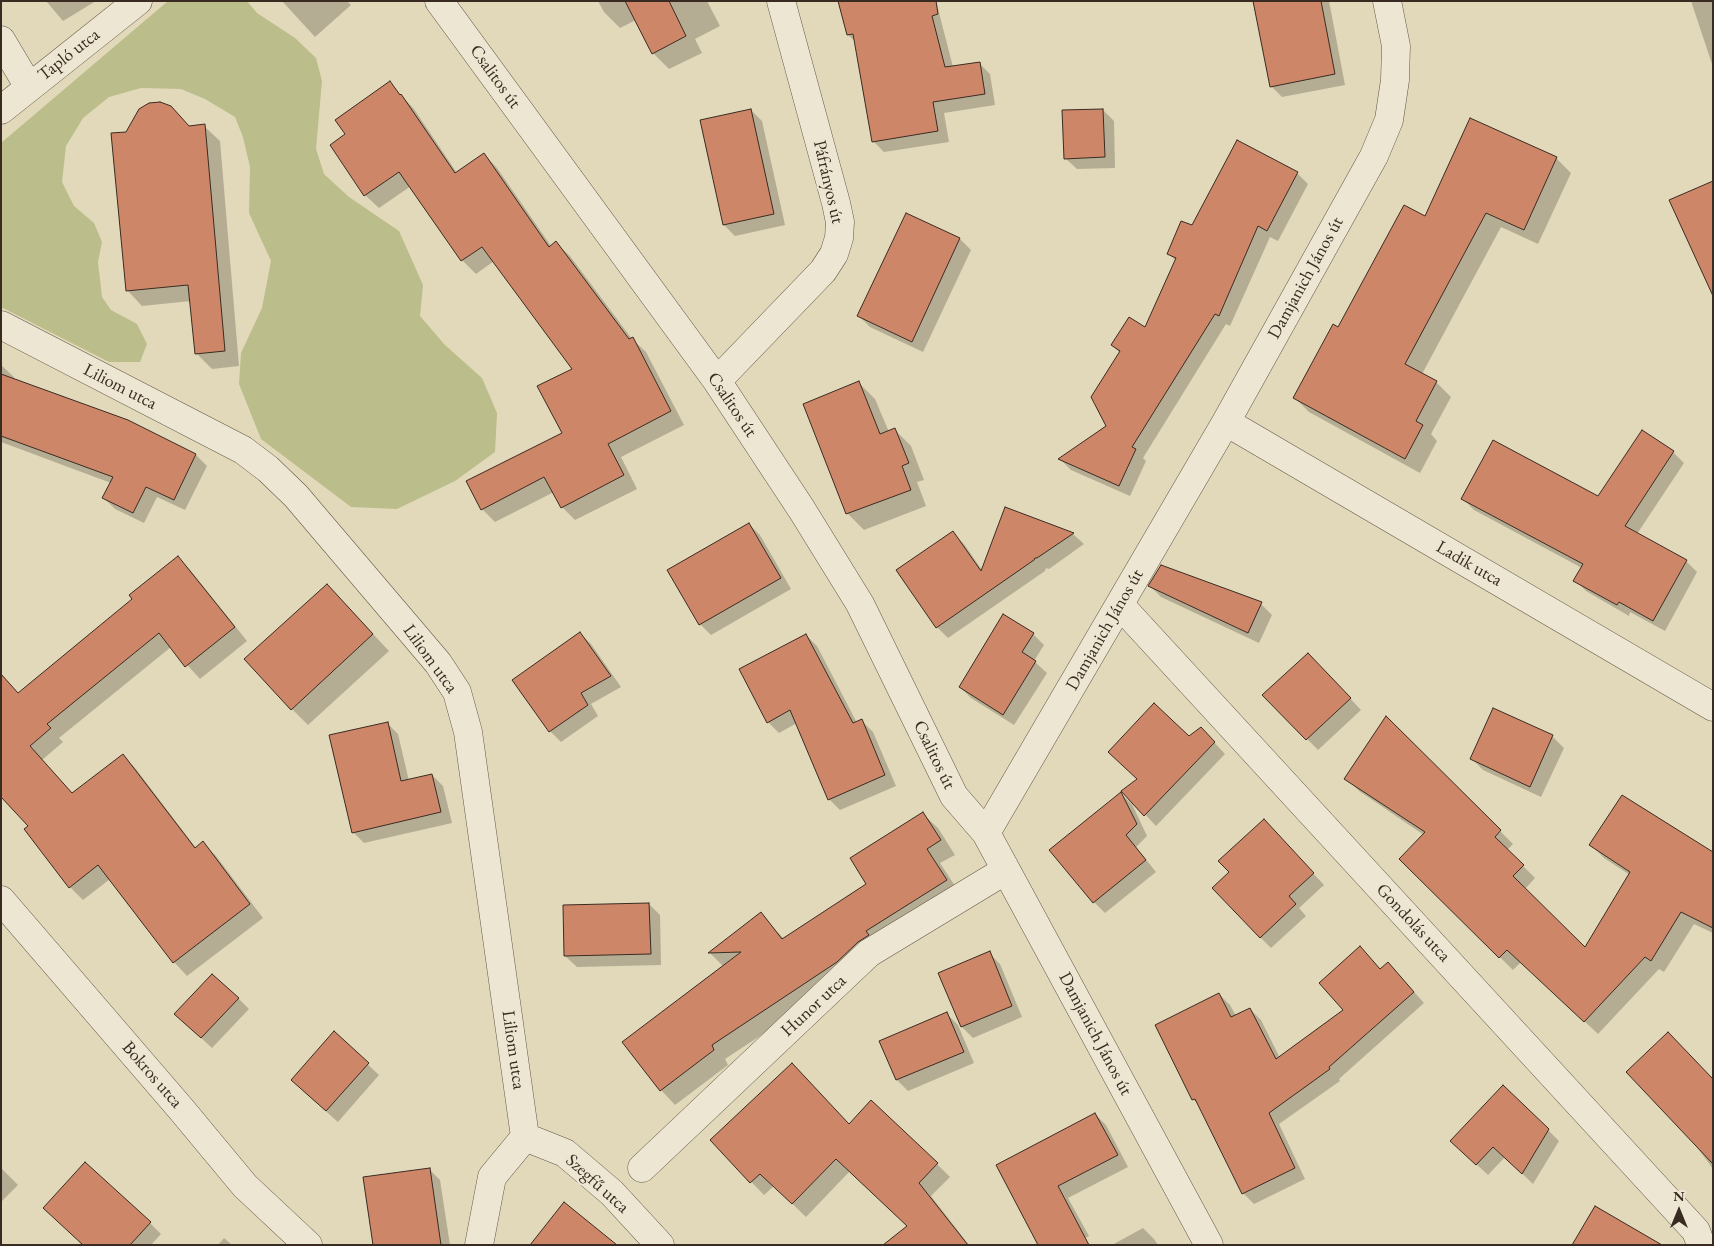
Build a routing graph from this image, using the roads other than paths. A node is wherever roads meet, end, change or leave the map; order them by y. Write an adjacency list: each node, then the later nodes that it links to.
1 (138, 1): 6 (street, Tapló utca)
2 (439, 1): 9 (street, Csalitos út)
3 (782, 1): 9 (street, Páfrányos út)
4 (1387, 1): 10 (street, Damjanich János út)
5 (1, 40): 6 (street)
6 (30, 87): 7 (street, Tapló utca)
7 (1, 110)
8 (1, 325): 16 (street, Liliom utca)
9 (718, 381): 13 (street, Csalitos út)
10 (1226, 422): 11 (street, Damjanich János út); 12 (street, Ladik utca)
11 (1120, 606): 13 (street, Damjanich János út); 22 (street, Gondolás utca)
12 (1713, 707)
13 (986, 832): 14 (street, Damjanich János út)
14 (1006, 870): 17 (street, Hunor utca); 21 (street, Damjanich János út)
15 (1, 900): 18 (street, Bokros utca)
16 (525, 1137): 19 (street); 20 (street, Szegfű utca)
17 (642, 1168)
18 (308, 1245)
19 (479, 1245)
20 (660, 1245)
21 (1209, 1245)
22 (1701, 1245)

